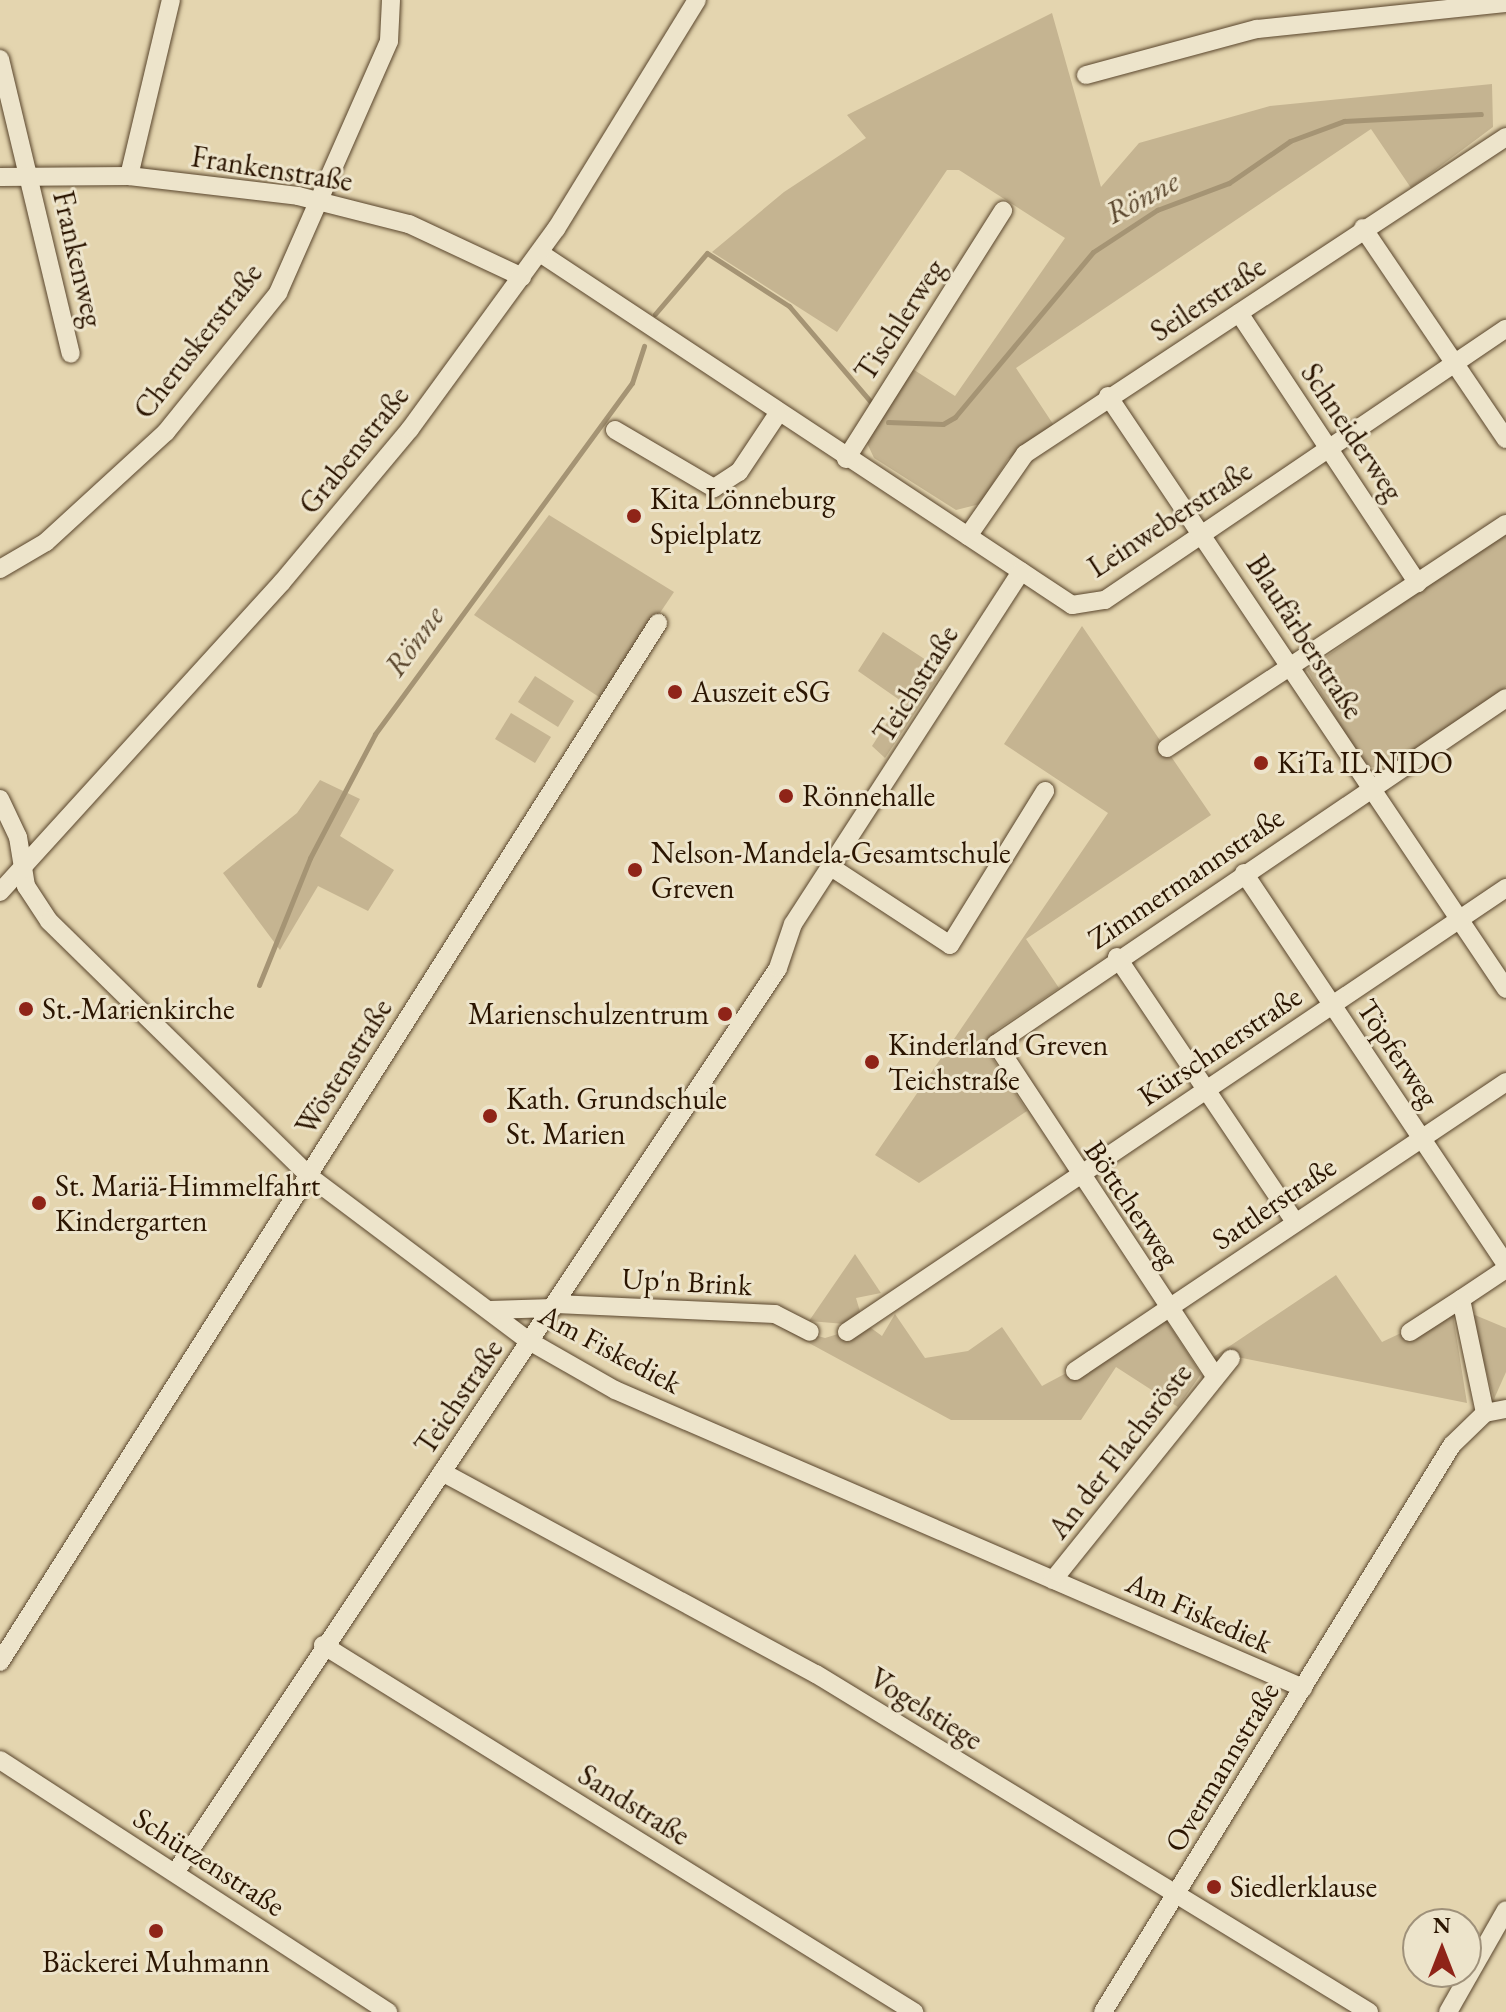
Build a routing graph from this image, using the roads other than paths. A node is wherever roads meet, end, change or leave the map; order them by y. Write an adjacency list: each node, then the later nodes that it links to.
1 (171, 0): 9 (street)
2 (391, 0): 11 (street, Cheruskerstraße)
3 (697, 0): 14 (street, Grabenstraße)
4 (1506, 3): 6 (street)
5 (0, 59): 8 (street, Frankenweg)
6 (1086, 75)
7 (1506, 137): 13 (street, Seilerstraße)
8 (30, 176): 9 (street, Frankenstraße); 10 (street, Frankenstraße); 18 (street, Frankenweg)
9 (129, 176): 11 (street, Frankenstraße)
10 (0, 177)
11 (323, 202): 15 (street, Frankenstraße); 29 (street, Cheruskerstraße)
12 (1003, 211): 25 (street, Tischlerweg)
13 (1363, 228): 16 (street, Seilerstraße); 19 (street)
14 (540, 253): 15 (street, Grabenstraße); 21 (street, Leinweberstraße)
15 (522, 277): 40 (street, Grabenstraße)
16 (1239, 313): 20 (street, Seilerstraße); 24 (street, Schneiderweg)
17 (1506, 329): 19 (street, Leinweberstraße)
18 (71, 354)
19 (1455, 363): 23 (street); 24 (street, Leinweberstraße)
20 (1108, 396): 27 (street, Blaufärberstraße); 28 (street, Seilerstraße)
21 (777, 415): 22 (street); 25 (street, Leinweberstraße)
22 (615, 430)
23 (1506, 439)
24 (1327, 448): 27 (street, Leinweberstraße); 31 (street, Schneiderweg)
25 (846, 459): 28 (street, Leinweberstraße)
26 (1506, 524): 31 (street)
27 (1203, 532): 30 (street, Leinweberstraße); 33 (street, Blaufärberstraße)
28 (968, 536): 30 (street, Leinweberstraße)
29 (0, 569)
30 (1021, 571): 39 (street, Teichstraße)
31 (1418, 583): 33 (street)
32 (658, 623): 52 (street, Wöstenstraße)
33 (1291, 669): 35 (street); 36 (street, Blaufärberstraße)
34 (1504, 705): 36 (street, Zimmermannstraße)
35 (1167, 748)
36 (1371, 788): 41 (street, Zimmermannstraße); 44 (street, Blaufärberstraße)
37 (1045, 791): 39 (street)
38 (0, 799): 40 (street, Am Fiskediek)
39 (831, 867): 57 (street, Teichstraße)
40 (22, 869): 43 (street, Grabenstraße); 52 (street, Am Fiskediek)
41 (1244, 873): 45 (street, Zimmermannstraße); 47 (street, Töpferweg)
42 (1506, 888): 44 (street, Kürschnerstraße)
43 (0, 892)
44 (1460, 920): 46 (street, Blaufärberstraße); 47 (street, Kürschnerstraße)
45 (1117, 957): 48 (street, Zimmermannstraße); 50 (street)
46 (1506, 989)
47 (1332, 1005): 50 (street, Kürschnerstraße); 51 (street, Töpferweg)
48 (1003, 1063): 53 (street, Böttcherweg)
49 (1506, 1082): 51 (street, Sattlerstraße)
50 (1205, 1090): 53 (street, Kürschnerstraße); 54 (street)
51 (1422, 1139): 54 (street, Sattlerstraße); 55 (street, Töpferweg)
52 (309, 1176): 59 (street, Am Fiskediek); 72 (street, Wöstenstraße)
53 (1078, 1176): 58 (street, Böttcherweg); 61 (street, Kürschnerstraße)
54 (1295, 1222): 58 (street, Sattlerstraße)
55 (1506, 1267): 56 (street)
56 (1461, 1299): 62 (street); 68 (street)
57 (555, 1306): 59 (street, Up'n Brink); 60 (street, Up'n Brink); 63 (street, Teichstraße)
58 (1169, 1307): 65 (street, Sattlerstraße); 66 (street, Böttcherweg)
59 (488, 1309): 63 (street, Am Fiskediek)
60 (810, 1332)
61 (847, 1332)
62 (1410, 1332)
63 (529, 1341): 69 (street, Teichstraße); 70 (street, Am Fiskediek)
64 (1231, 1359): 66 (street, An der Flachsröste)
65 (1075, 1371)
66 (1215, 1376): 70 (street, An der Flachsröste)
67 (1506, 1409): 68 (street)
68 (1485, 1413): 73 (street, Overmannstraße)
69 (442, 1472): 71 (street, Teichstraße); 76 (street, Vogelstiege)
70 (1053, 1580): 73 (street, Am Fiskediek)
71 (323, 1645): 75 (street, Teichstraße); 79 (street, Sandstraße)
72 (0, 1662)
73 (1303, 1688): 76 (street, Overmannstraße)
74 (0, 1760): 75 (street, Schützenstraße)
75 (175, 1873): 78 (street, Schützenstraße)
76 (1176, 1896): 80 (street, Overmannstraße); 81 (street, Vogelstiege)
77 (1506, 1910): 82 (street)
78 (388, 2012)
79 (914, 2012)
80 (1103, 2012)
81 (1369, 2012)
82 (1448, 2012)

